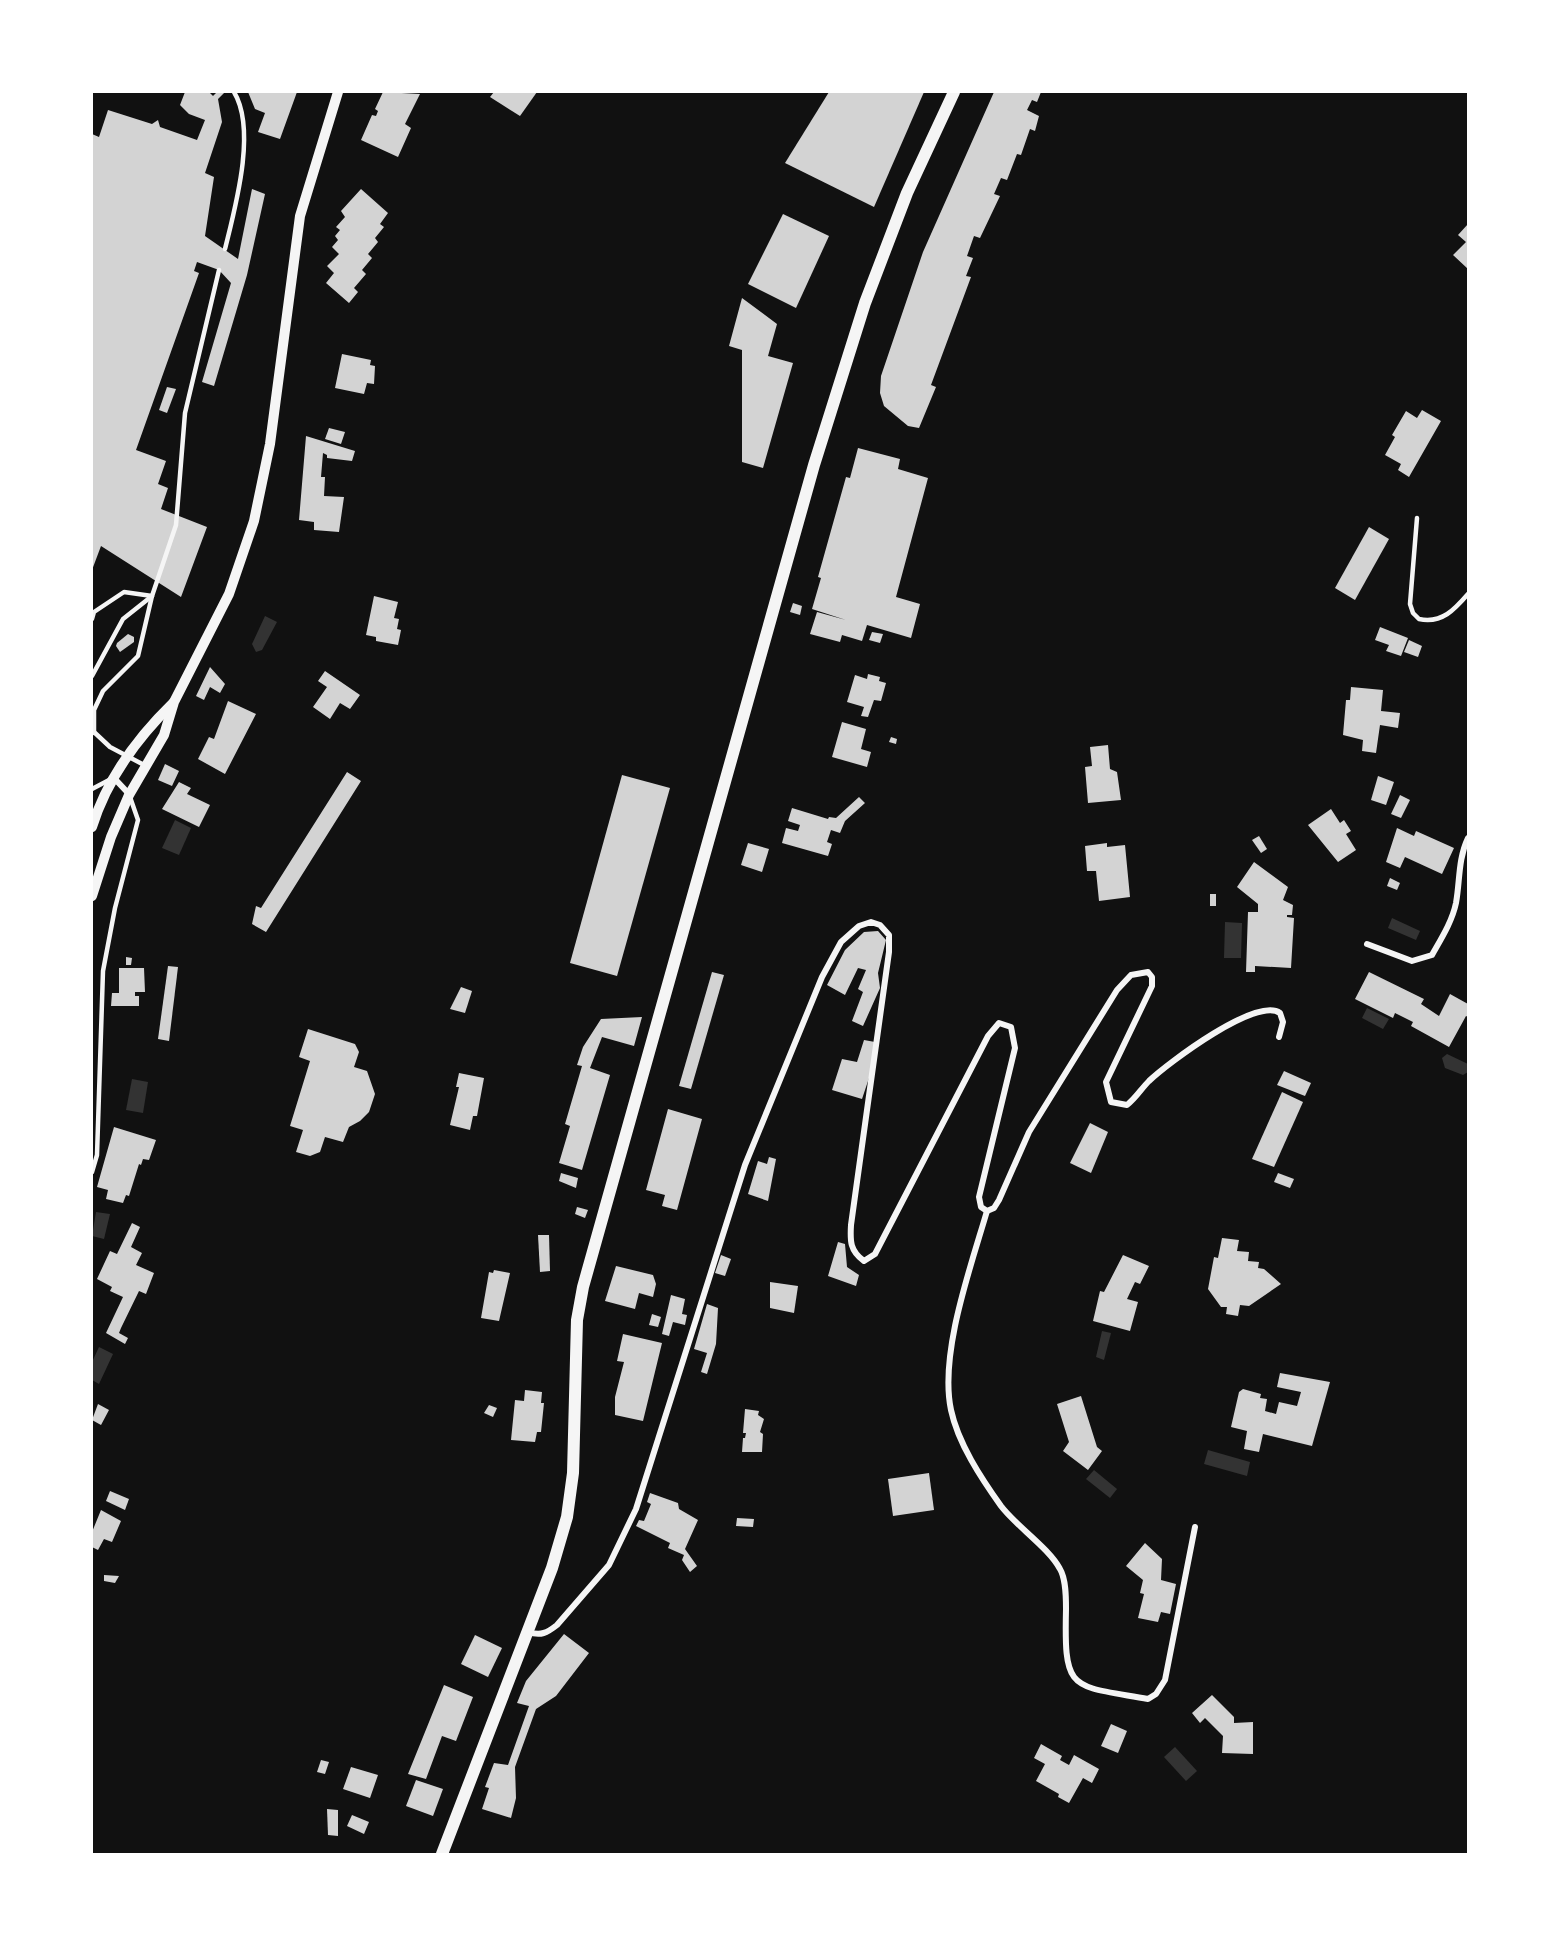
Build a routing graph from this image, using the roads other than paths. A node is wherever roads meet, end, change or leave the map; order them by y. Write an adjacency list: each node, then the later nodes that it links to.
1 (234, 92): 4 (lane)
2 (338, 92): 11 (street)
3 (954, 92): 26 (main road)
4 (225, 249)
5 (219, 270): 8 (lane)
6 (1417, 518): 7 (lane)
7 (1468, 594)
8 (152, 596): 9 (lane); 10 (lane); 12 (lane)
9 (92, 619)
10 (92, 676)
11 (174, 702): 13 (street); 14 (street)
12 (93, 730): 13 (lane)
13 (126, 755): 14 (lane); 15 (street)
14 (146, 766): 17 (street)
15 (114, 778): 16 (lane); 17 (street); 18 (street)
16 (92, 789)
17 (129, 795): 20 (street); 23 (lane)
18 (92, 827)
19 (1468, 838): 21 (street)
20 (92, 897)
21 (1367, 944)
22 (1279, 1037): 24 (street)
23 (92, 1172)
24 (987, 1211): 25 (street); 26 (street)
25 (1195, 1527)
26 (527, 1631): 27 (main road)
27 (442, 1854)

